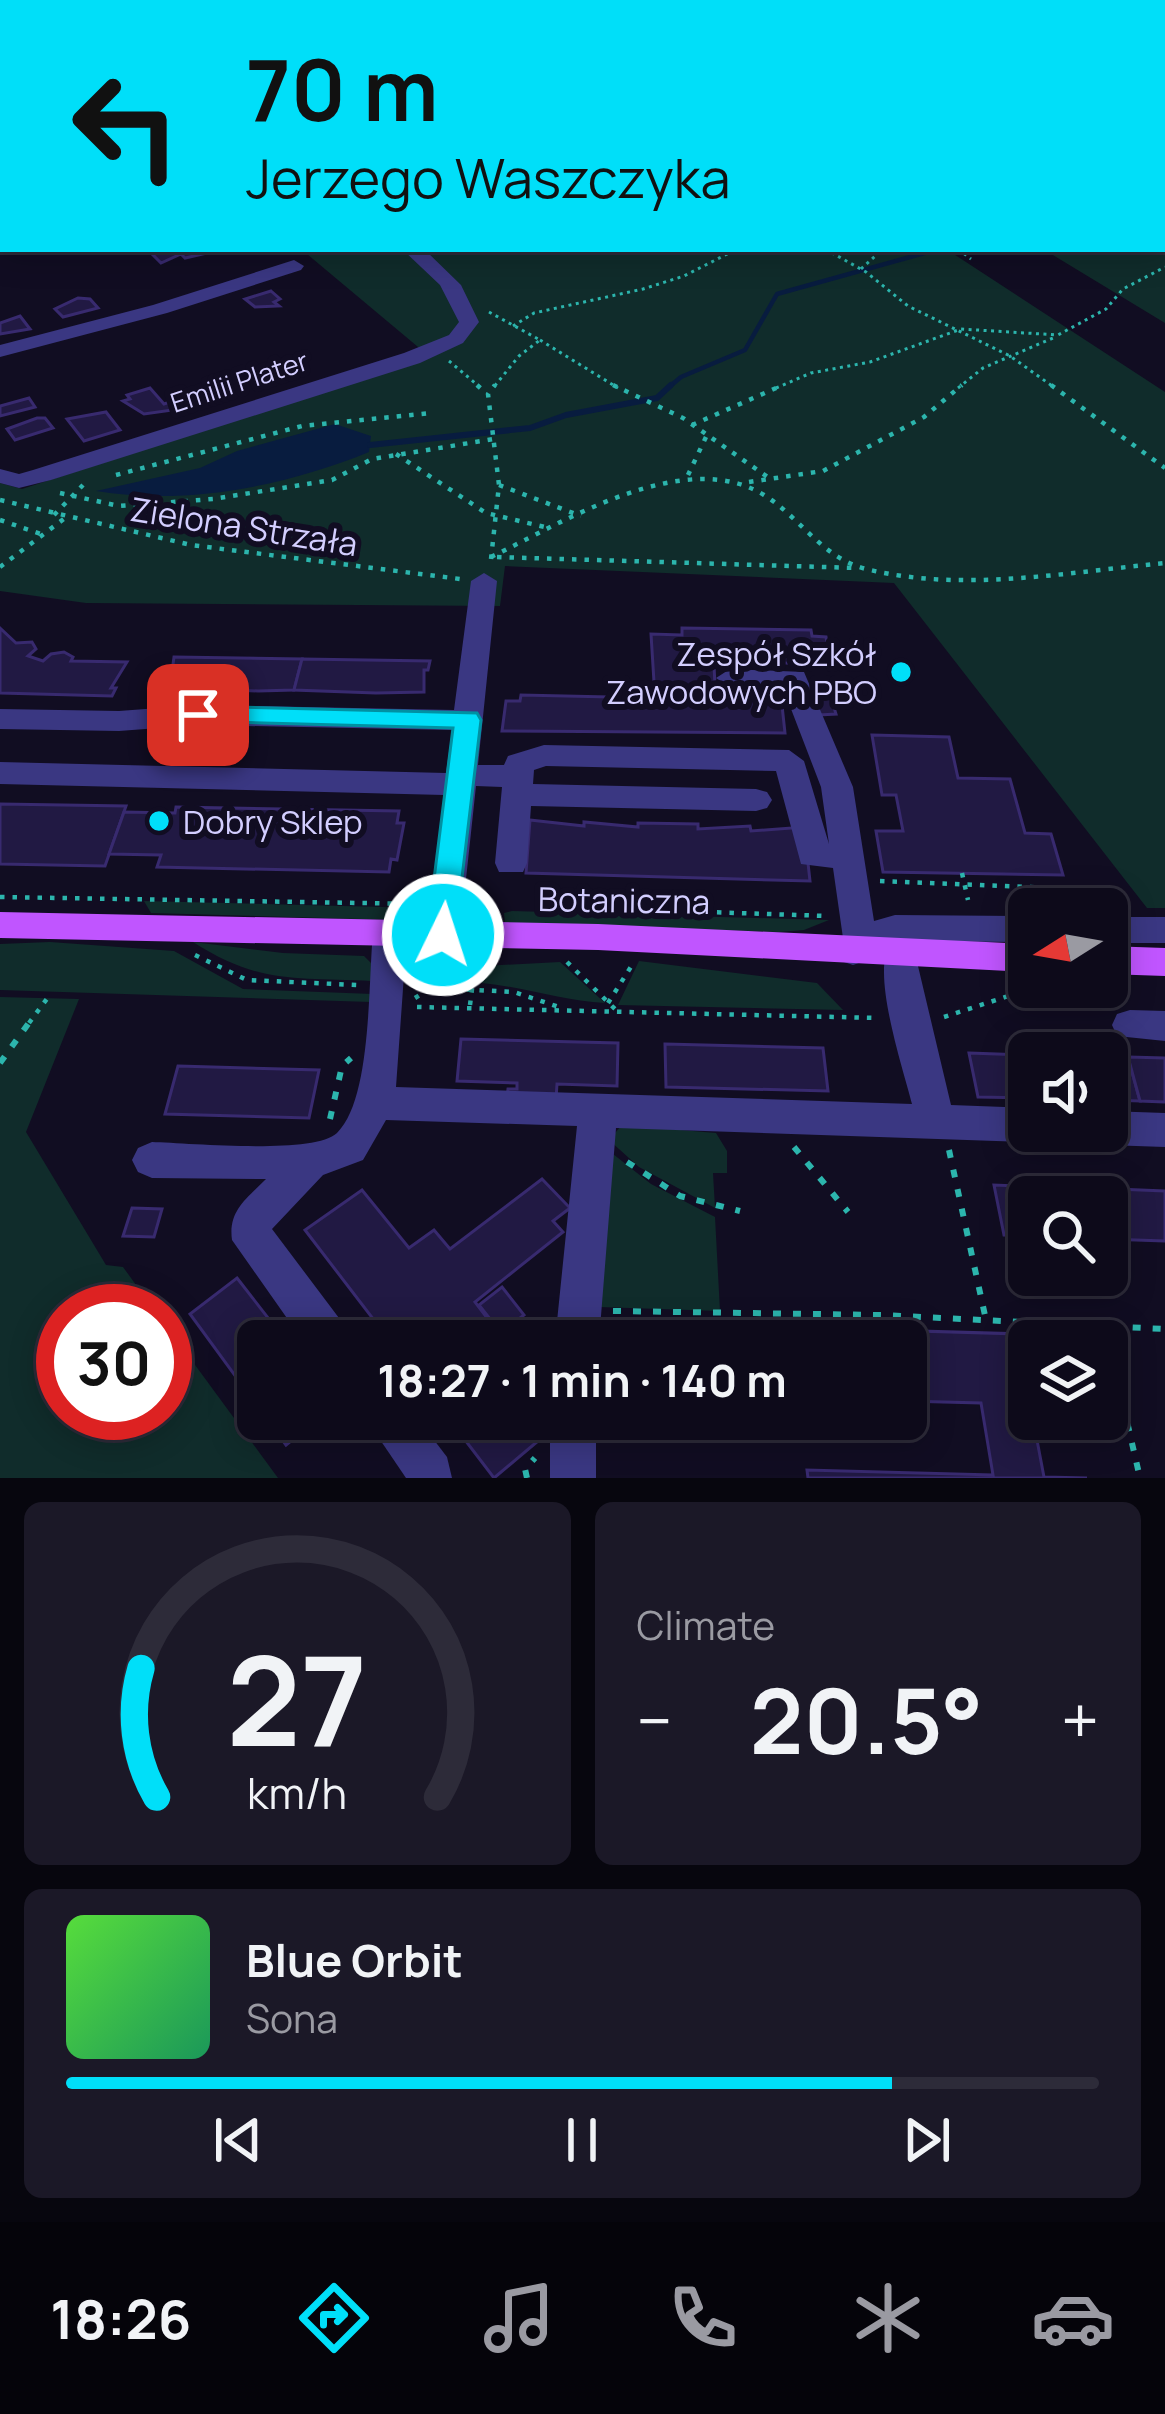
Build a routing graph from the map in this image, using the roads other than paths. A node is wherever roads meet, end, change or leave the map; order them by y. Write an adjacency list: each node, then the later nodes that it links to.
1 (416, 252): 4 (street, Emilii Plater)
2 (281, 260): 3 (street)
3 (0, 351)
4 (9, 479)
5 (488, 569): 8 (street)
6 (730, 678): 13 (street)
7 (0, 719): 8 (street)
8 (467, 720): 10 (street)
9 (0, 773): 10 (street)
10 (460, 779): 11 (street); 15 (street)
11 (517, 785): 12 (street); 13 (street); 14 (street)
12 (757, 800)
13 (846, 857): 21 (street)
14 (511, 863)
15 (443, 920): 20 (main road, Botaniczna); 21 (main road, Botaniczna)
16 (0, 925): 20 (main road, Botaniczna)
17 (1008, 929): 21 (street)
18 (1128, 930): 19 (street)
19 (1165, 931)
20 (390, 933): 26 (street)
21 (856, 936): 22 (main road, Botaniczna)
22 (901, 956): 23 (main road, Botaniczna); 27 (street)
23 (1008, 958)
24 (1128, 961): 25 (main road)
25 (1165, 962)
26 (376, 1103): 28 (street); 33 (street)
27 (939, 1122): 28 (street); 29 (street)
28 (597, 1123): 35 (street)
29 (1008, 1124)
30 (1128, 1129): 31 (street)
31 (1165, 1130)
32 (152, 1160): 33 (street)
33 (309, 1162): 34 (street)
34 (313, 1320)
35 (577, 1320)
36 (405, 1440): 37 (street)
37 (431, 1473)

